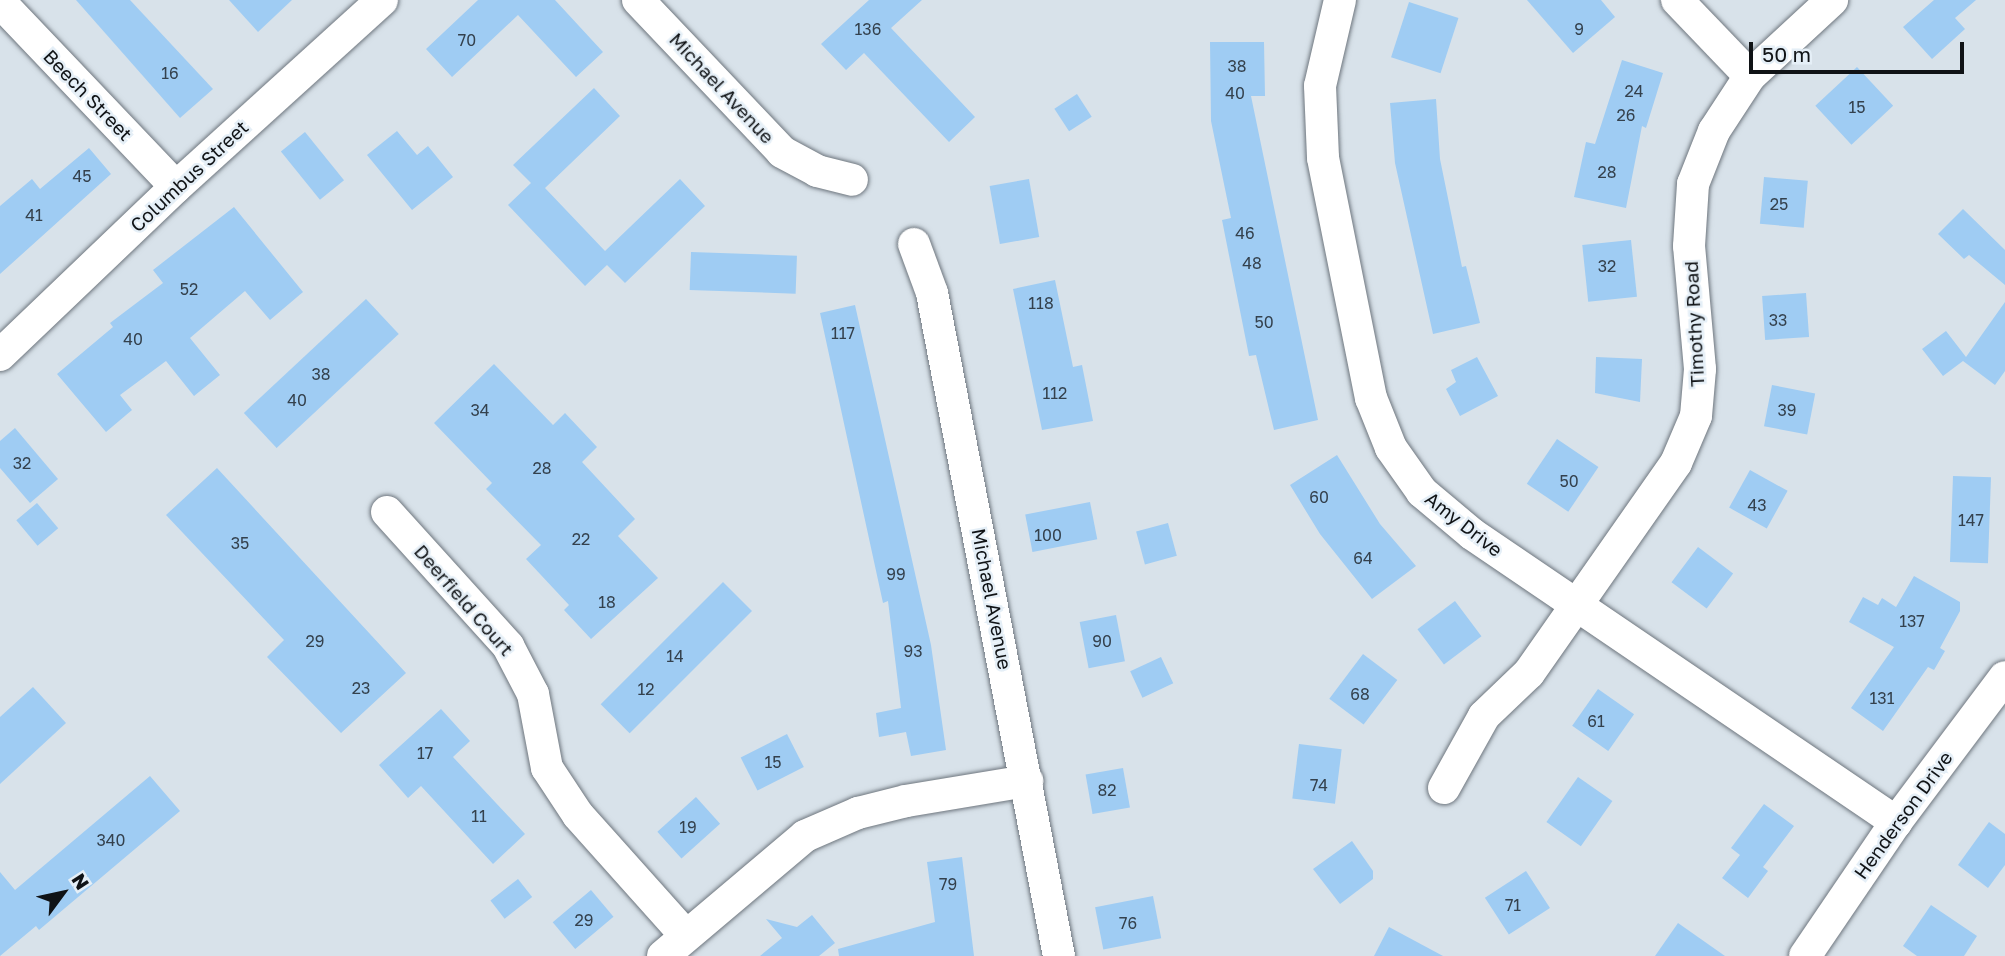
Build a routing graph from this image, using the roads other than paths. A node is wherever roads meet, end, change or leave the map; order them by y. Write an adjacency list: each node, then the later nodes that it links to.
1 (382, 0): 9 (street, Columbus Street)
2 (638, 0): 8 (street, Michael Avenue)
3 (1340, 0): 13 (street, Amy Drive)
4 (1677, 0): 7 (street)
5 (1832, 0): 7 (street, Timothy Road)
6 (0, 2): 9 (street, Beech Street)
7 (1750, 76): 13 (street, Timothy Road)
8 (852, 180)
9 (176, 187): 11 (street, Columbus Street)
10 (914, 244): 15 (street, Michael Avenue)
11 (0, 355)
12 (387, 512): 18 (street, Deerfield Court)
13 (1577, 604): 16 (street, Timothy Road); 17 (street, Amy Drive)
14 (2005, 677): 17 (street, Henderson Drive)
15 (1027, 781): 18 (street); 19 (street, Michael Avenue)
16 (1444, 788)
17 (1896, 822): 20 (street, Henderson Drive)
18 (674, 946)
19 (1059, 956)
20 (1805, 956)

